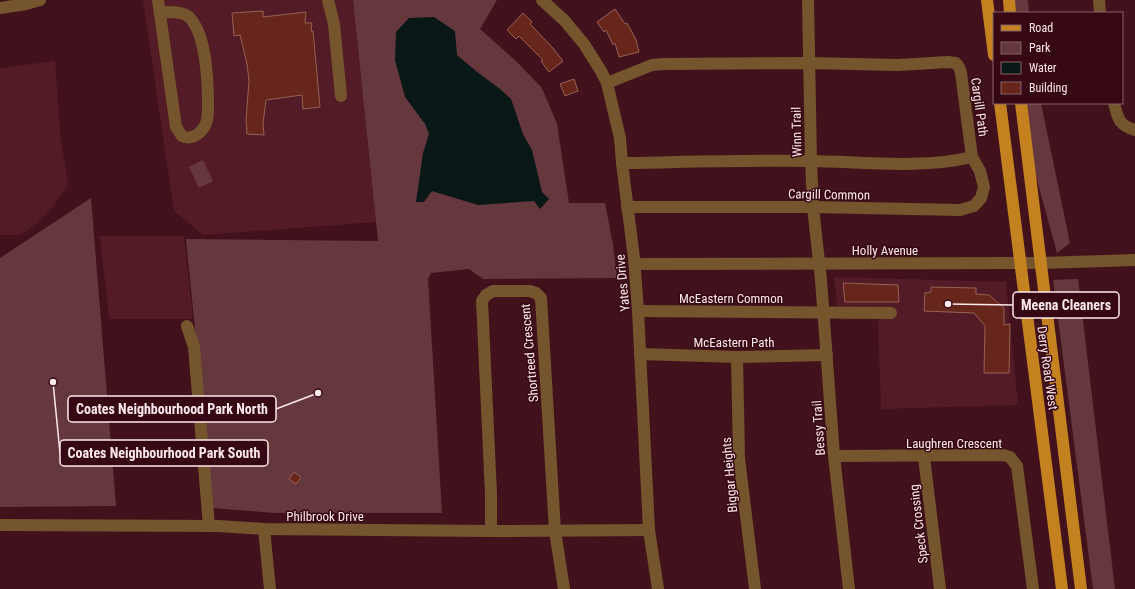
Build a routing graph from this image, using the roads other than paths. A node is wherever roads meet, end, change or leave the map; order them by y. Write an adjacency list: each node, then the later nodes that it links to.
1 (40, 0): 8 (street)
2 (328, 0): 15 (street)
3 (542, 0): 14 (street, Yates Drive)
4 (808, 0): 13 (street, Winn Trail)
5 (987, 0): 12 (main road)
6 (1009, 0): 10 (main road)
7 (1099, 0): 11 (street)
8 (1, 5)
9 (159, 6): 9 (street)
10 (1010, 12)
11 (1100, 12)
12 (993, 47)
13 (809, 63): 14 (street, Cargill Path); 20 (street, Cargill Path); 21 (street, Winn Trail)
14 (608, 83): 22 (street, Yates Drive)
15 (341, 96)
16 (1000, 104): 28 (main road, Derry Road West)
17 (1021, 104): 29 (main road, Derry Road West)
18 (1114, 104): 19 (street)
19 (1135, 130)
20 (972, 157): 21 (street); 24 (street, Cargill Common)
21 (810, 161): 22 (street); 24 (street, Winn Trail)
22 (622, 163): 23 (street, Yates Drive)
23 (628, 207): 24 (street, Cargill Common); 26 (street, Yates Drive)
24 (813, 207): 27 (street, Winn Trail)
25 (1135, 260): 29 (street, Holly Avenue)
26 (635, 264): 27 (street, Holly Avenue); 30 (street, Yates Drive)
27 (820, 264): 28 (street, Holly Avenue); 31 (street, Bessy Trail)
28 (1020, 264): 29 (street, Holly Avenue); 52 (main road, Derry Road West)
29 (1041, 264): 53 (main road, Derry Road West)
30 (638, 312): 31 (street, McEastern Common); 34 (street, Yates Drive)
31 (824, 313): 32 (street, McEastern Common); 35 (street, Bessy Trail)
32 (891, 313)
33 (187, 326): 40 (street)
34 (640, 354): 36 (street, McEastern Path); 42 (street, Yates Drive)
35 (827, 355): 36 (street, McEastern Path); 37 (street, Bessy Trail)
36 (737, 357): 48 (street, Biggar Heights)
37 (834, 456): 38 (street, Laughren Crescent); 49 (street, Bessy Trail)
38 (924, 456): 50 (street, Speck Crossing); 51 (street, Laughren Crescent)
39 (0, 525): 40 (street, Philbrook Drive)
40 (209, 526): 41 (street, Philbrook Drive)
41 (264, 529): 43 (street, Philbrook Drive); 45 (street)
42 (649, 530): 44 (street, Philbrook Drive); 47 (street, Yates Drive)
43 (491, 531): 44 (street, Philbrook Drive); 44 (street, Shortreed Crescent)
44 (555, 531): 46 (street)
45 (270, 589)
46 (564, 589)
47 (658, 589)
48 (755, 589)
49 (849, 589)
50 (940, 589)
51 (1033, 589)
52 (1062, 589)
53 (1081, 589)

